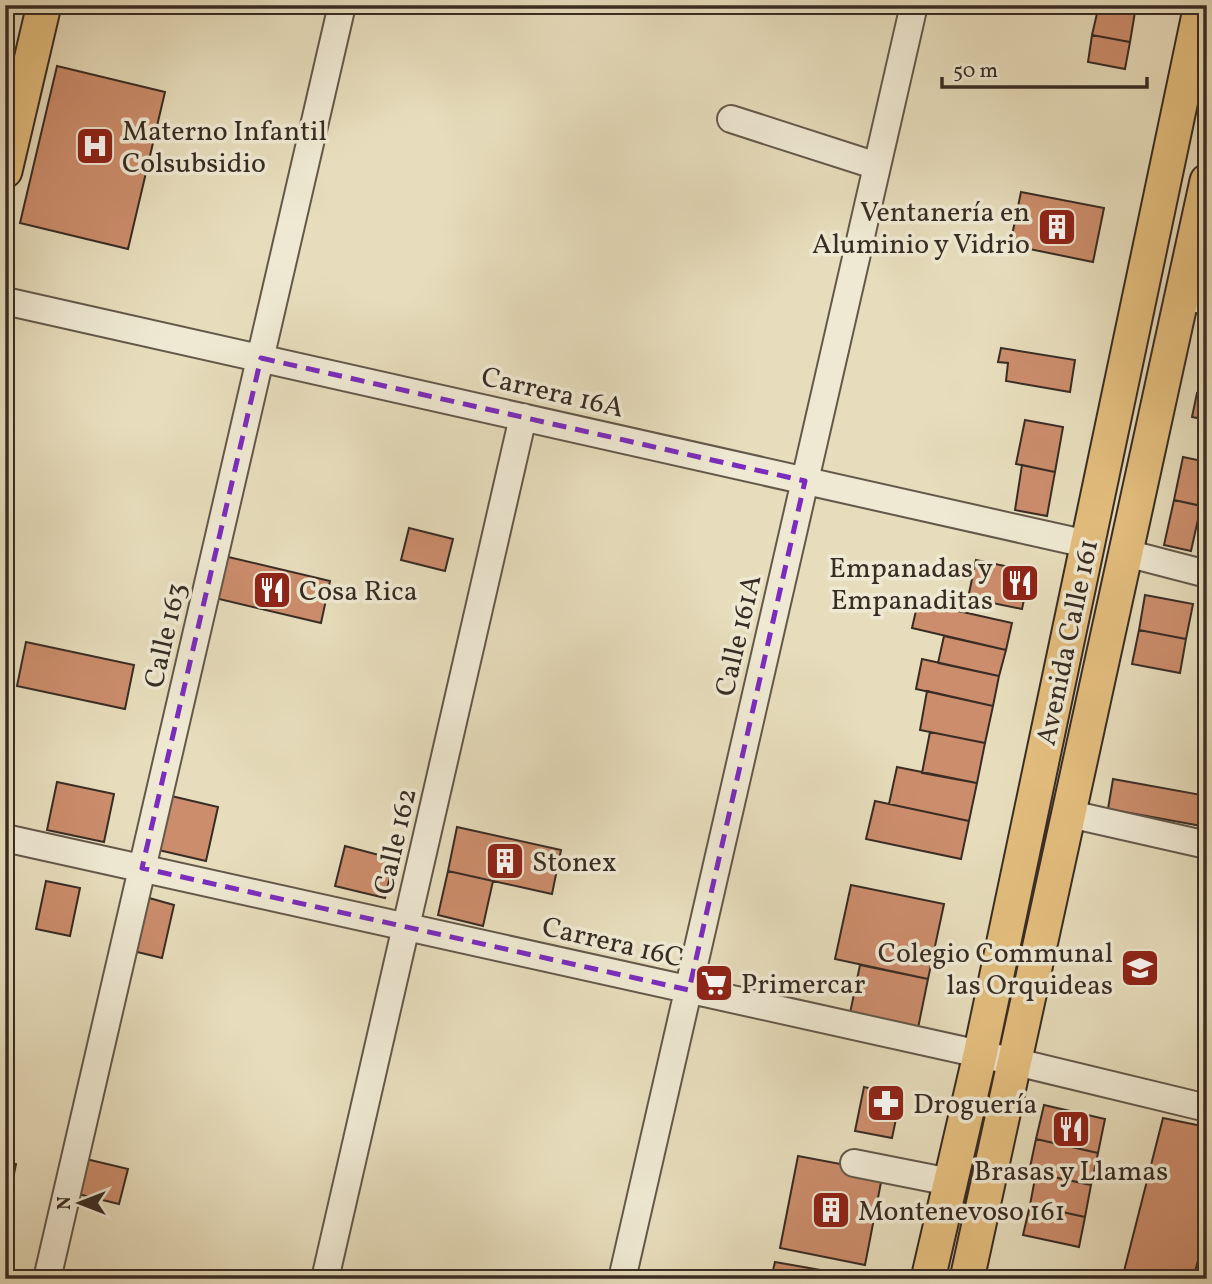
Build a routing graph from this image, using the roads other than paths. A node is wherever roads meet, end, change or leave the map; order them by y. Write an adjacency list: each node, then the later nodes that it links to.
1 (44, 5): 7 (main road)
2 (342, 5): 11 (street, Calle 163)
3 (914, 5): 6 (street, Calle 161A)
4 (1201, 5): 14 (main road, Avenida Calle 161)
5 (731, 120): 6 (street)
6 (877, 166): 13 (street, Calle 161A)
7 (5, 171)
8 (1207, 181): 9 (main road, Avenida Calle 161)
9 (1194, 299): 15 (main road, Avenida Calle 161)
10 (5, 301): 11 (street, Carrera 16A)
11 (261, 358): 12 (street, Carrera 16A); 20 (street, Calle 163)
12 (523, 417): 13 (street, Carrera 16A); 21 (street, Calle 162)
13 (805, 481): 14 (street, Carrera 16A); 22 (street, Calle 161A)
14 (1087, 544): 23 (main road, Avenida Calle 161)
15 (1126, 553): 16 (street); 17 (main road, Avenida Calle 161)
16 (1207, 574)
17 (1070, 814): 19 (street); 24 (main road, Avenida Calle 161)
18 (5, 838): 20 (street, Carrera 16C)
19 (1207, 845)
20 (142, 868): 21 (street, Carrera 16C); 28 (street, Calle 163)
21 (407, 927): 22 (street, Carrera 16C); 29 (street, Calle 162)
22 (689, 990): 23 (street, Carrera 16C); 30 (street, Calle 161A)
23 (980, 1055): 24 (street, Carrera 16C); 27 (main road, Avenida Calle 161)
24 (1016, 1062): 25 (street, Carrera 16C); 32 (main road, Avenida Calle 161)
25 (1207, 1108)
26 (854, 1163): 27 (street)
27 (950, 1182): 31 (main road, Avenida Calle 161)
28 (47, 1279)
29 (325, 1279)
30 (622, 1279)
31 (928, 1279)
32 (967, 1279)

